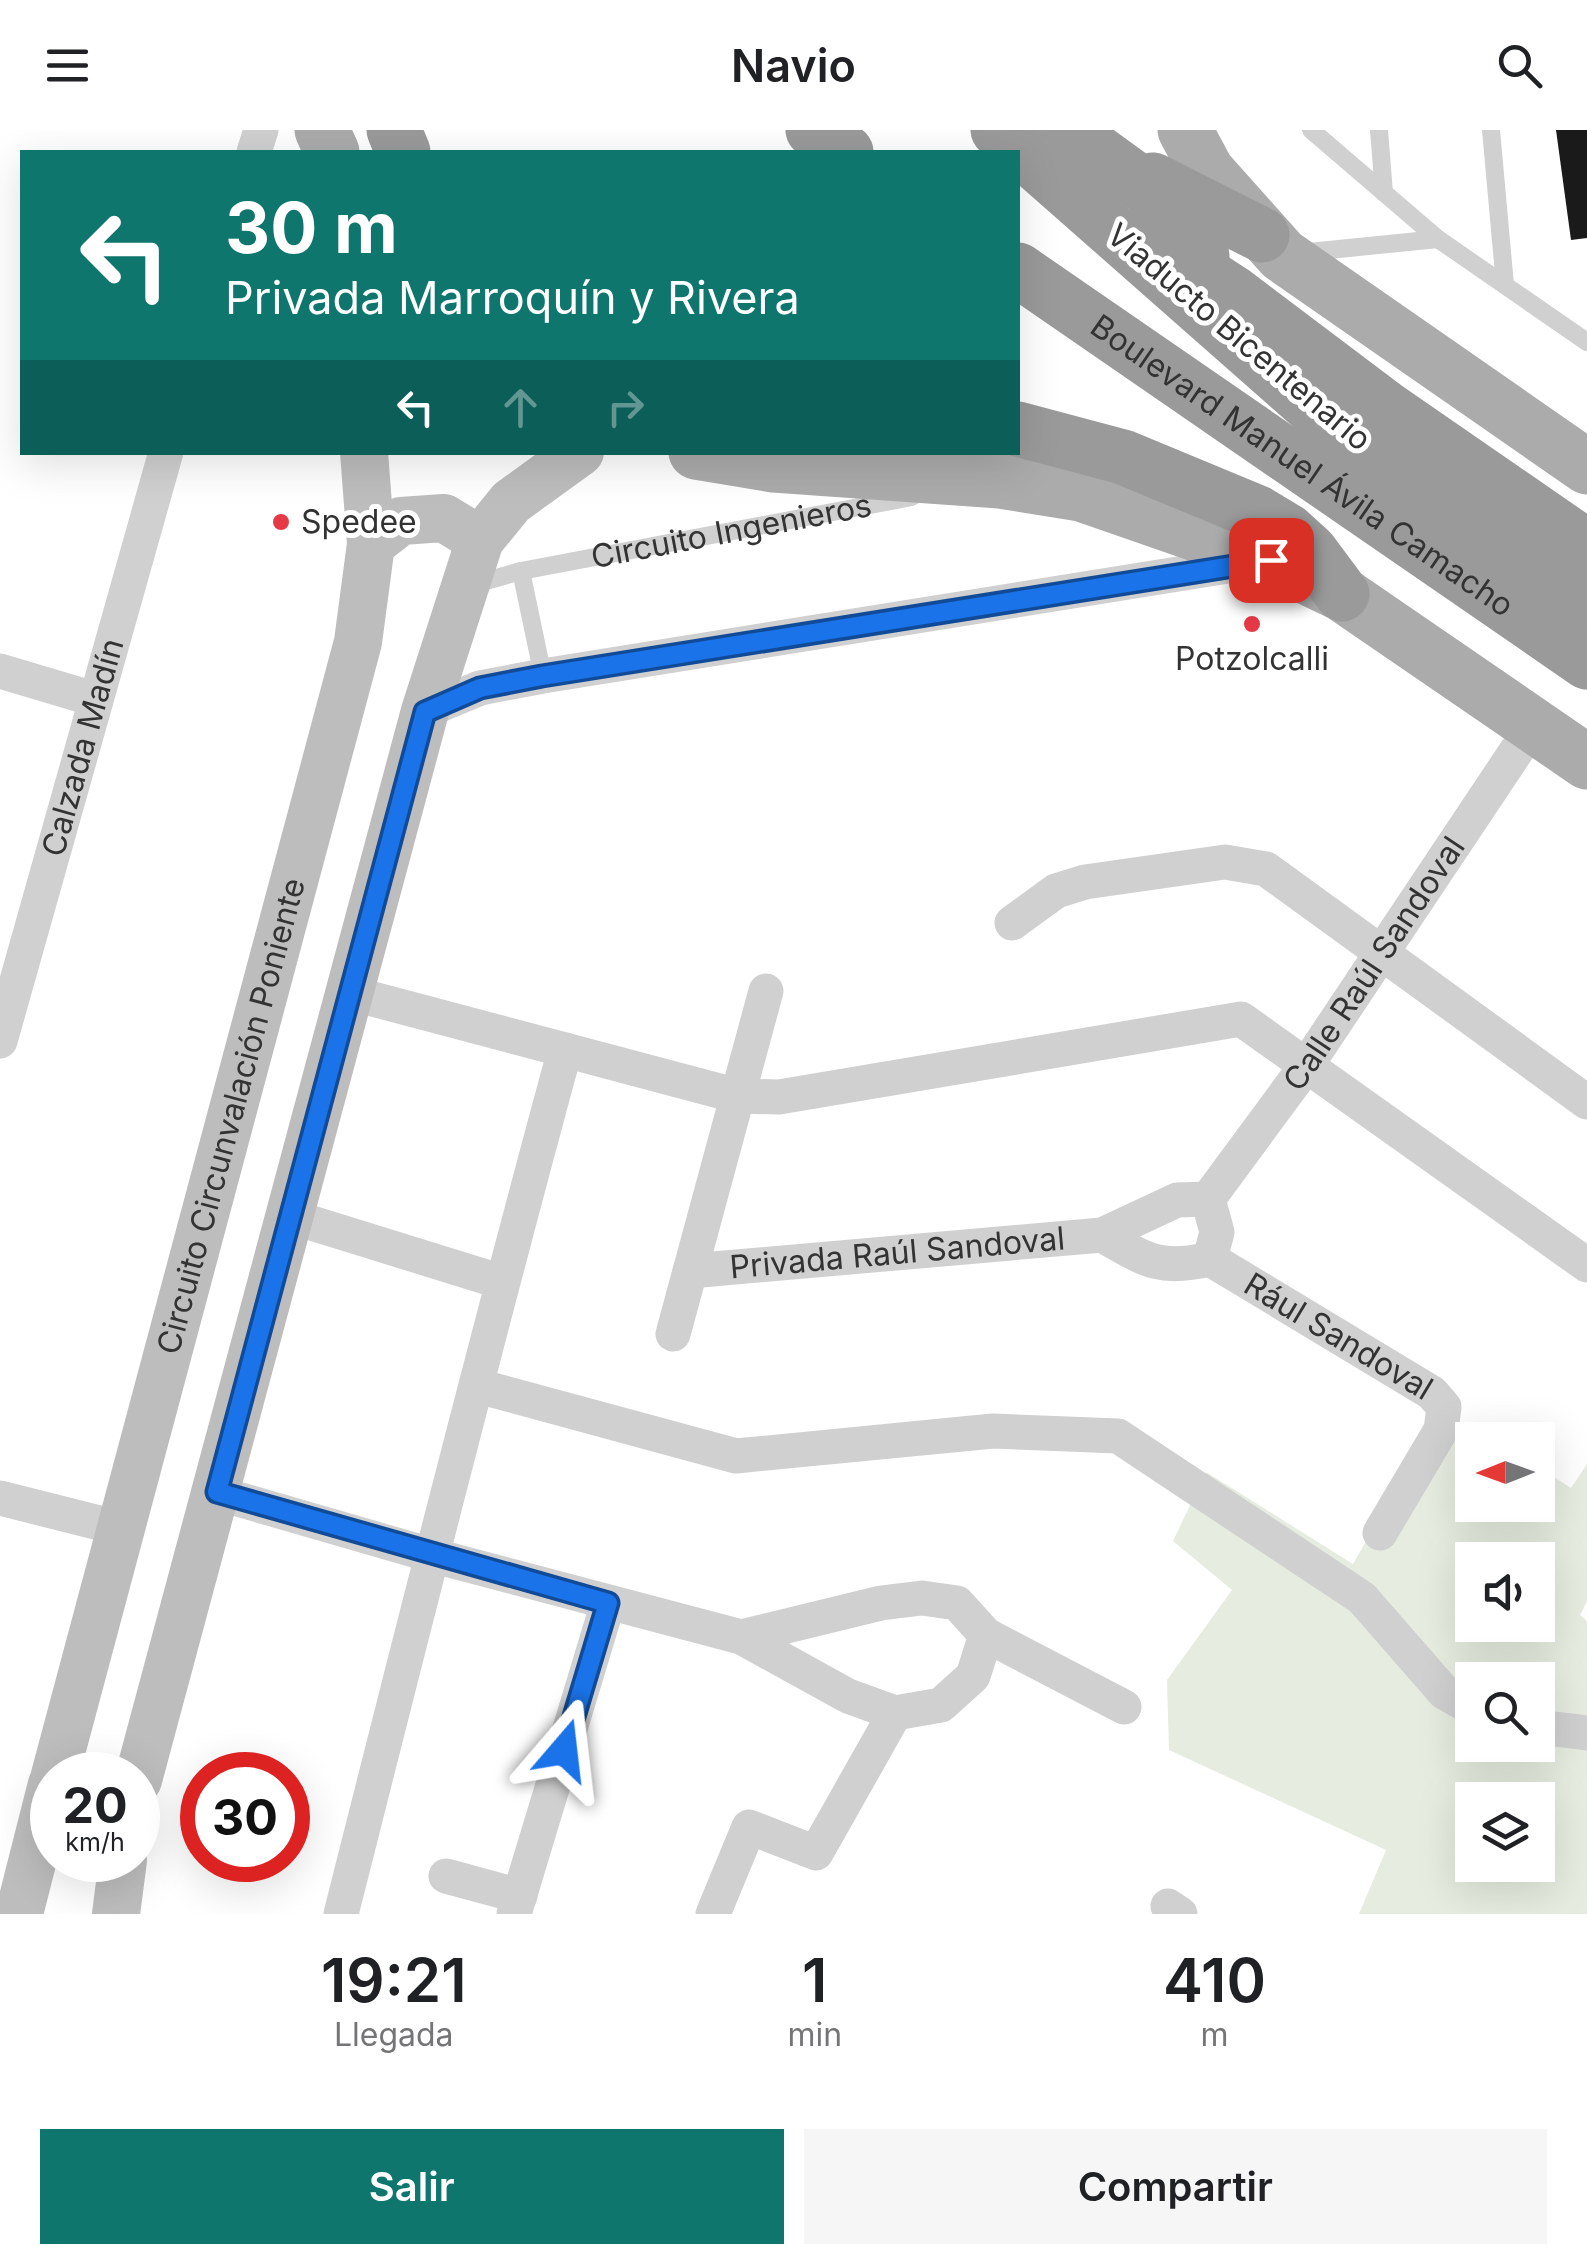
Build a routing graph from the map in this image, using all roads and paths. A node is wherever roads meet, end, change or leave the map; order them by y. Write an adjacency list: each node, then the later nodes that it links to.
1 (813, 130): 10 (highway)
2 (982, 130): 11 (highway)
3 (998, 130): 34 (highway, Viaducto Bicentenario, bridge)
4 (1066, 130): 18 (highway)
5 (1085, 130): 15 (highway)
6 (1184, 130): 15 (main road)
7 (1311, 130): 13 (lane)
8 (1379, 130): 13 (lane)
9 (1491, 130): 17 (lane)
10 (843, 150)
11 (1012, 150)
12 (1020, 155): 18 (highway)
13 (1384, 193): 14 (lane)
14 (1438, 239): 15 (lane); 17 (lane)
15 (1272, 245): 25 (main road)
16 (1020, 271): 35 (highway, Boulevard Manuel Ávila Camacho)
17 (1505, 285): 19 (lane)
18 (1232, 292): 29 (highway)
19 (1587, 342)
20 (1020, 431): 33 (highway)
21 (165, 455): 38 (street, Calzada Madín)
22 (364, 455): 28 (main road, Circuito Circunvalación Poniente)
23 (576, 455): 27 (main road)
24 (714, 455): 26 (main road)
25 (1587, 467)
26 (1000, 480): 30 (main road); 31 (lane, Circuito Ingenieros)
27 (480, 540): 28 (main road); 32 (main road)
28 (370, 544): 62 (main road, Circuito Circunvalación Poniente)
29 (1587, 547)
30 (1271, 560): 33 (main road); 37 (street)
31 (521, 571): 32 (lane, Circuito Ingenieros); 37 (lane)
32 (462, 588): 39 (main road)
33 (1342, 594): 40 (main road)
34 (1587, 601)
35 (1587, 662)
36 (0, 671): 38 (street)
37 (542, 676): 39 (street)
38 (94, 699): 46 (street, Calzada Madín)
39 (425, 712): 45 (main road)
40 (1533, 726): 41 (main road); 43 (street, Calle Raúl Sandoval)
41 (1587, 762)
42 (1012, 923): 43 (street)
43 (1381, 952): 48 (street, Calle Raúl Sandoval); 50 (street)
44 (766, 992): 49 (street, Privada Raúl Sandoval)
45 (350, 994): 47 (street); 52 (main road)
46 (0, 1040)
47 (565, 1050): 49 (street); 57 (street)
48 (1306, 1066): 49 (street); 51 (street, Calle Raúl Sandoval); 55 (street)
49 (738, 1096): 56 (street, Privada Raúl Sandoval)
50 (1587, 1102)
51 (1208, 1199): 53 (street); 54 (street)
52 (289, 1216): 57 (street); 60 (main road)
53 (1102, 1235): 54 (street); 56 (street, Privada Raúl Sandoval)
54 (1210, 1258): 63 (street, Rául Sandoval)
55 (1587, 1265)
56 (690, 1271): 58 (street, Privada Raúl Sandoval)
57 (502, 1282): 59 (street)
58 (673, 1334)
59 (478, 1386): 64 (street); 68 (street)
60 (217, 1492): 64 (street); 74 (main road)
61 (0, 1498): 62 (street)
62 (119, 1528): 73 (main road, Circuito Circunvalación Poniente)
63 (1380, 1533)
64 (431, 1555): 65 (street); 81 (street)
65 (608, 1603): 67 (street); 78 (street)
66 (986, 1635): 67 (street); 69 (street); 70 (street)
67 (741, 1638): 70 (street)
68 (1455, 1698)
69 (1124, 1708)
70 (895, 1713): 82 (street)
71 (1555, 1730): 72 (street)
72 (1587, 1734)
73 (61, 1752)
74 (146, 1752)
75 (30, 1871): 79 (main road)
76 (446, 1876): 78 (street)
77 (121, 1882): 80 (main road)
78 (517, 1905)
79 (19, 1914)
80 (116, 1914)
81 (341, 1914)
82 (714, 1914)

